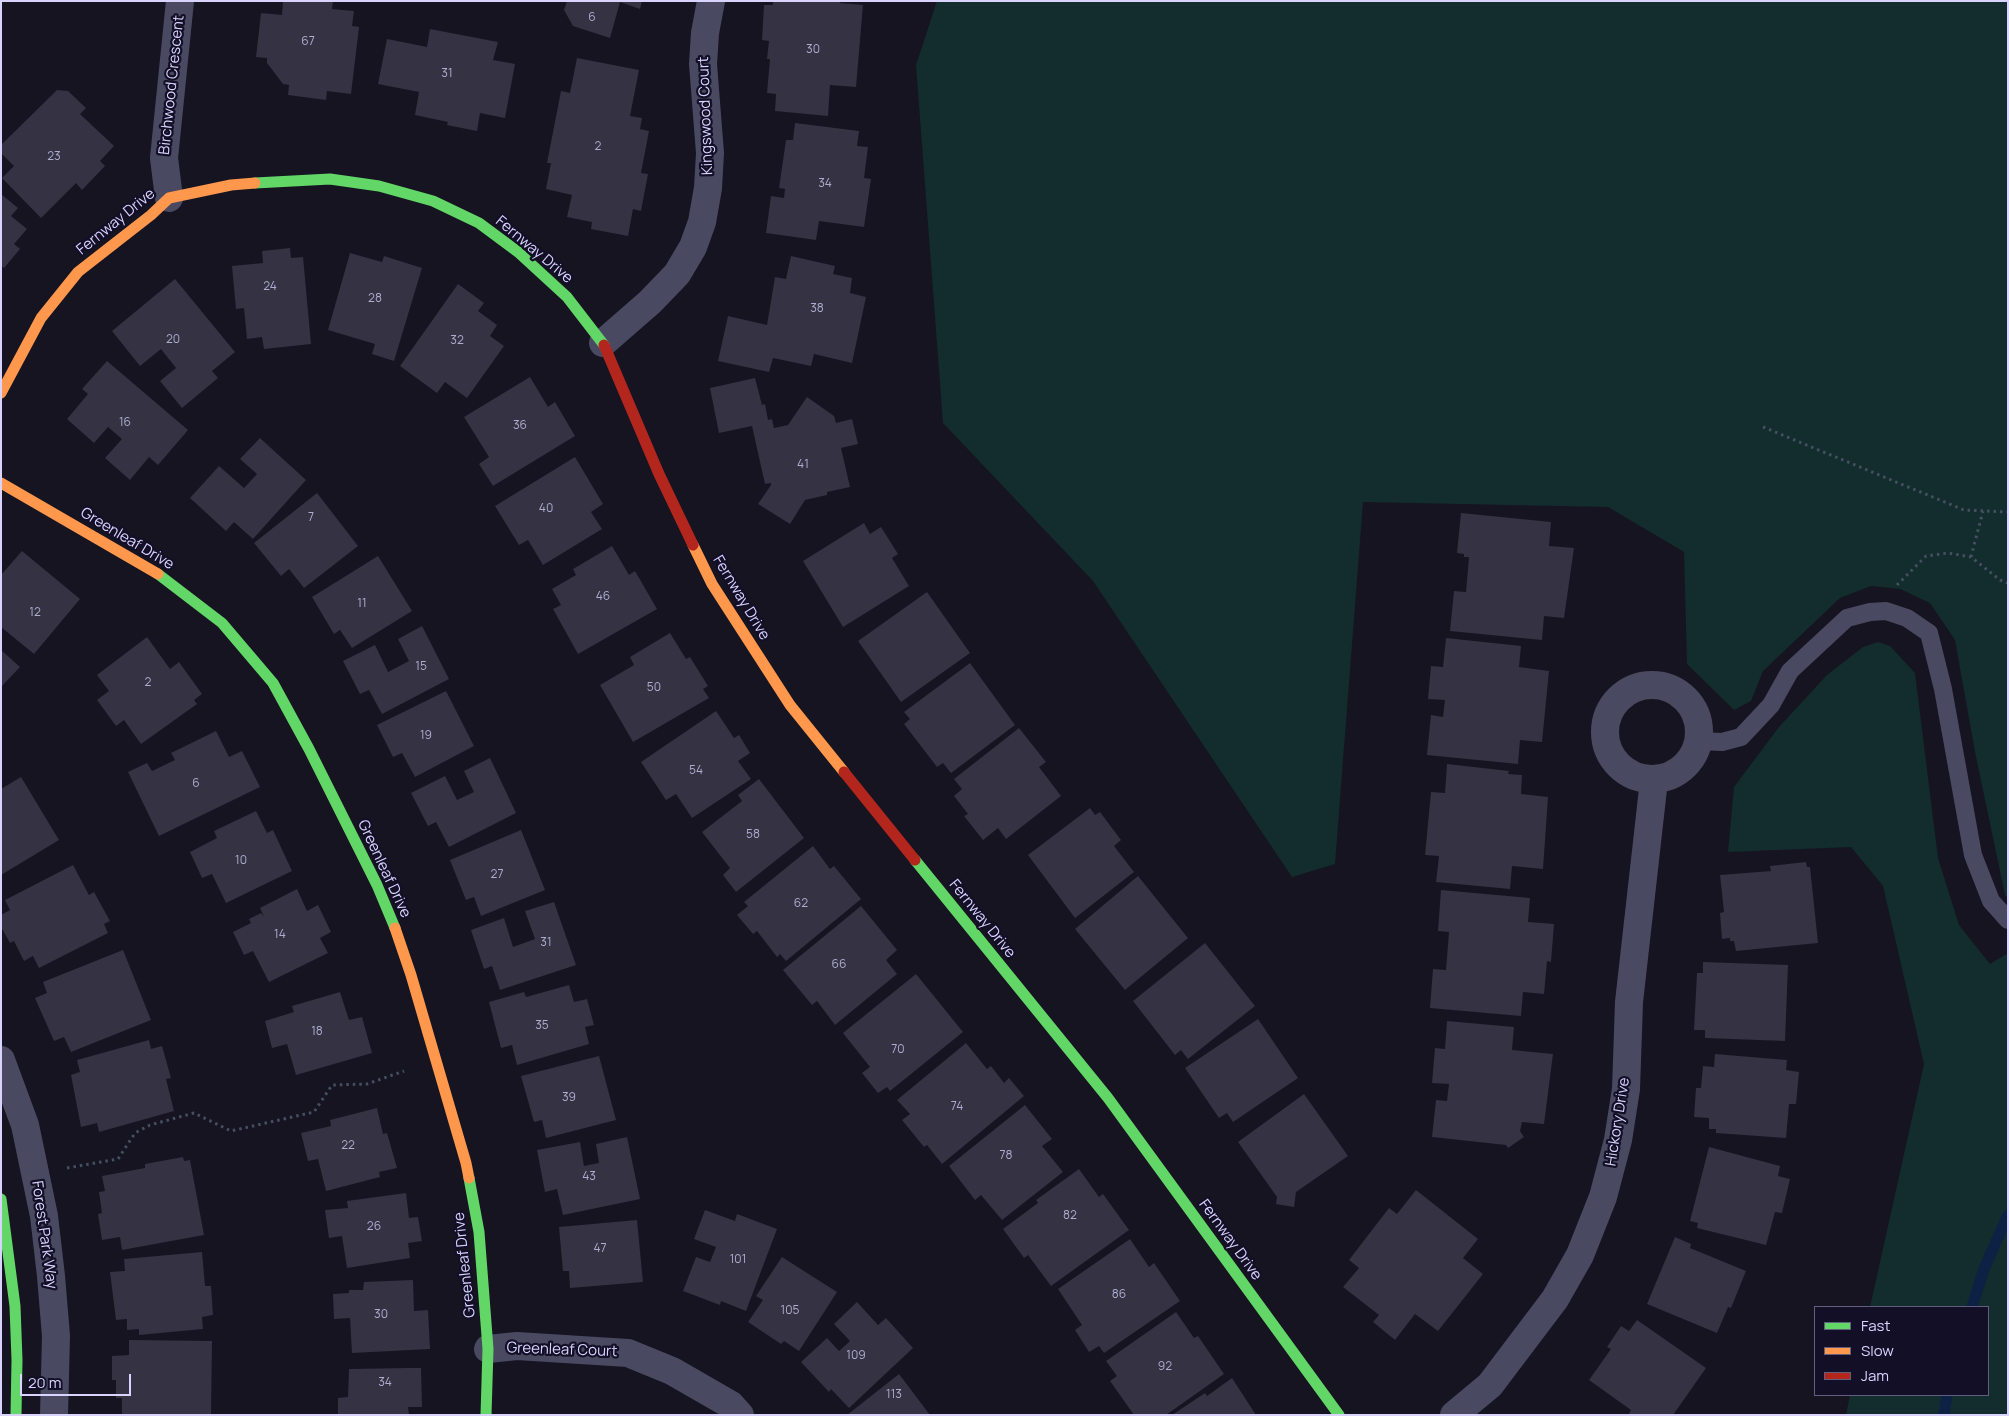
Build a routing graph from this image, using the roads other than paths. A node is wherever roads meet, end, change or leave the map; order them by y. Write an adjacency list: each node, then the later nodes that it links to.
1 (180, 1): 3 (street, Birchwood Crescent)
2 (711, 1): 4 (street, Kingswood Court)
3 (169, 198): 4 (street, Fernway Drive); 5 (street, Fernway Drive)
4 (603, 343): 17 (street, Fernway Drive)
5 (1, 393)
6 (1, 483): 12 (street, Greenleaf Drive)
7 (1699, 741): 8 (street); 8 (street); 9 (lane)
8 (1654, 780): 18 (street, Hickory Drive)
9 (2008, 920)
10 (1, 1060): 14 (street, Forest Park Way)
11 (1, 1199): 13 (street)
12 (488, 1349): 15 (street, Greenleaf Drive); 16 (street, Greenleaf Court)
13 (16, 1415)
14 (54, 1415)
15 (486, 1415)
16 (740, 1415)
17 (1339, 1415)
18 (1454, 1415)

